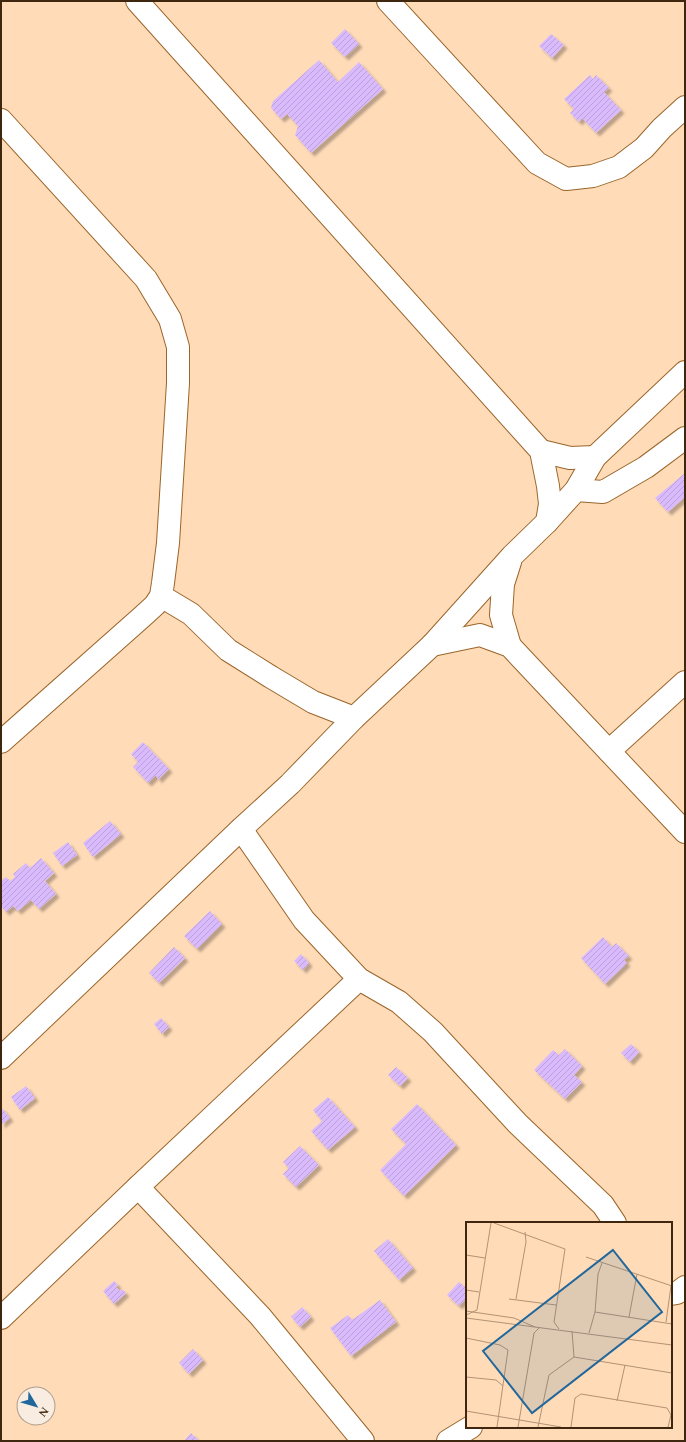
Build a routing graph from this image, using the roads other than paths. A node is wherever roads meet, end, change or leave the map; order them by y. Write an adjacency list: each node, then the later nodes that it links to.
1 (137, 1): 7 (street)
2 (388, 1): 3 (street)
3 (685, 107)
4 (1, 120): 12 (street)
5 (685, 372): 8 (street)
6 (685, 438): 9 (street)
7 (541, 451): 8 (street); 10 (street)
8 (595, 457): 9 (street)
9 (576, 490): 10 (street)
10 (547, 522): 11 (street)
11 (512, 556): 13 (street); 14 (street)
12 (161, 596): 16 (street); 17 (street)
13 (432, 645): 14 (street); 16 (street)
14 (510, 646): 18 (street)
15 (685, 682): 18 (street)
16 (354, 718): 19 (street)
17 (1, 742)
18 (609, 751): 20 (street)
19 (241, 829): 21 (street); 22 (street)
20 (685, 832)
21 (359, 979): 23 (street); 24 (street)
22 (1, 1058)
23 (138, 1186): 27 (street); 29 (street)
24 (614, 1222)
25 (685, 1287): 26 (street)
26 (672, 1294)
27 (1, 1318)
28 (469, 1428): 30 (street)
29 (363, 1441)
30 (448, 1441)

